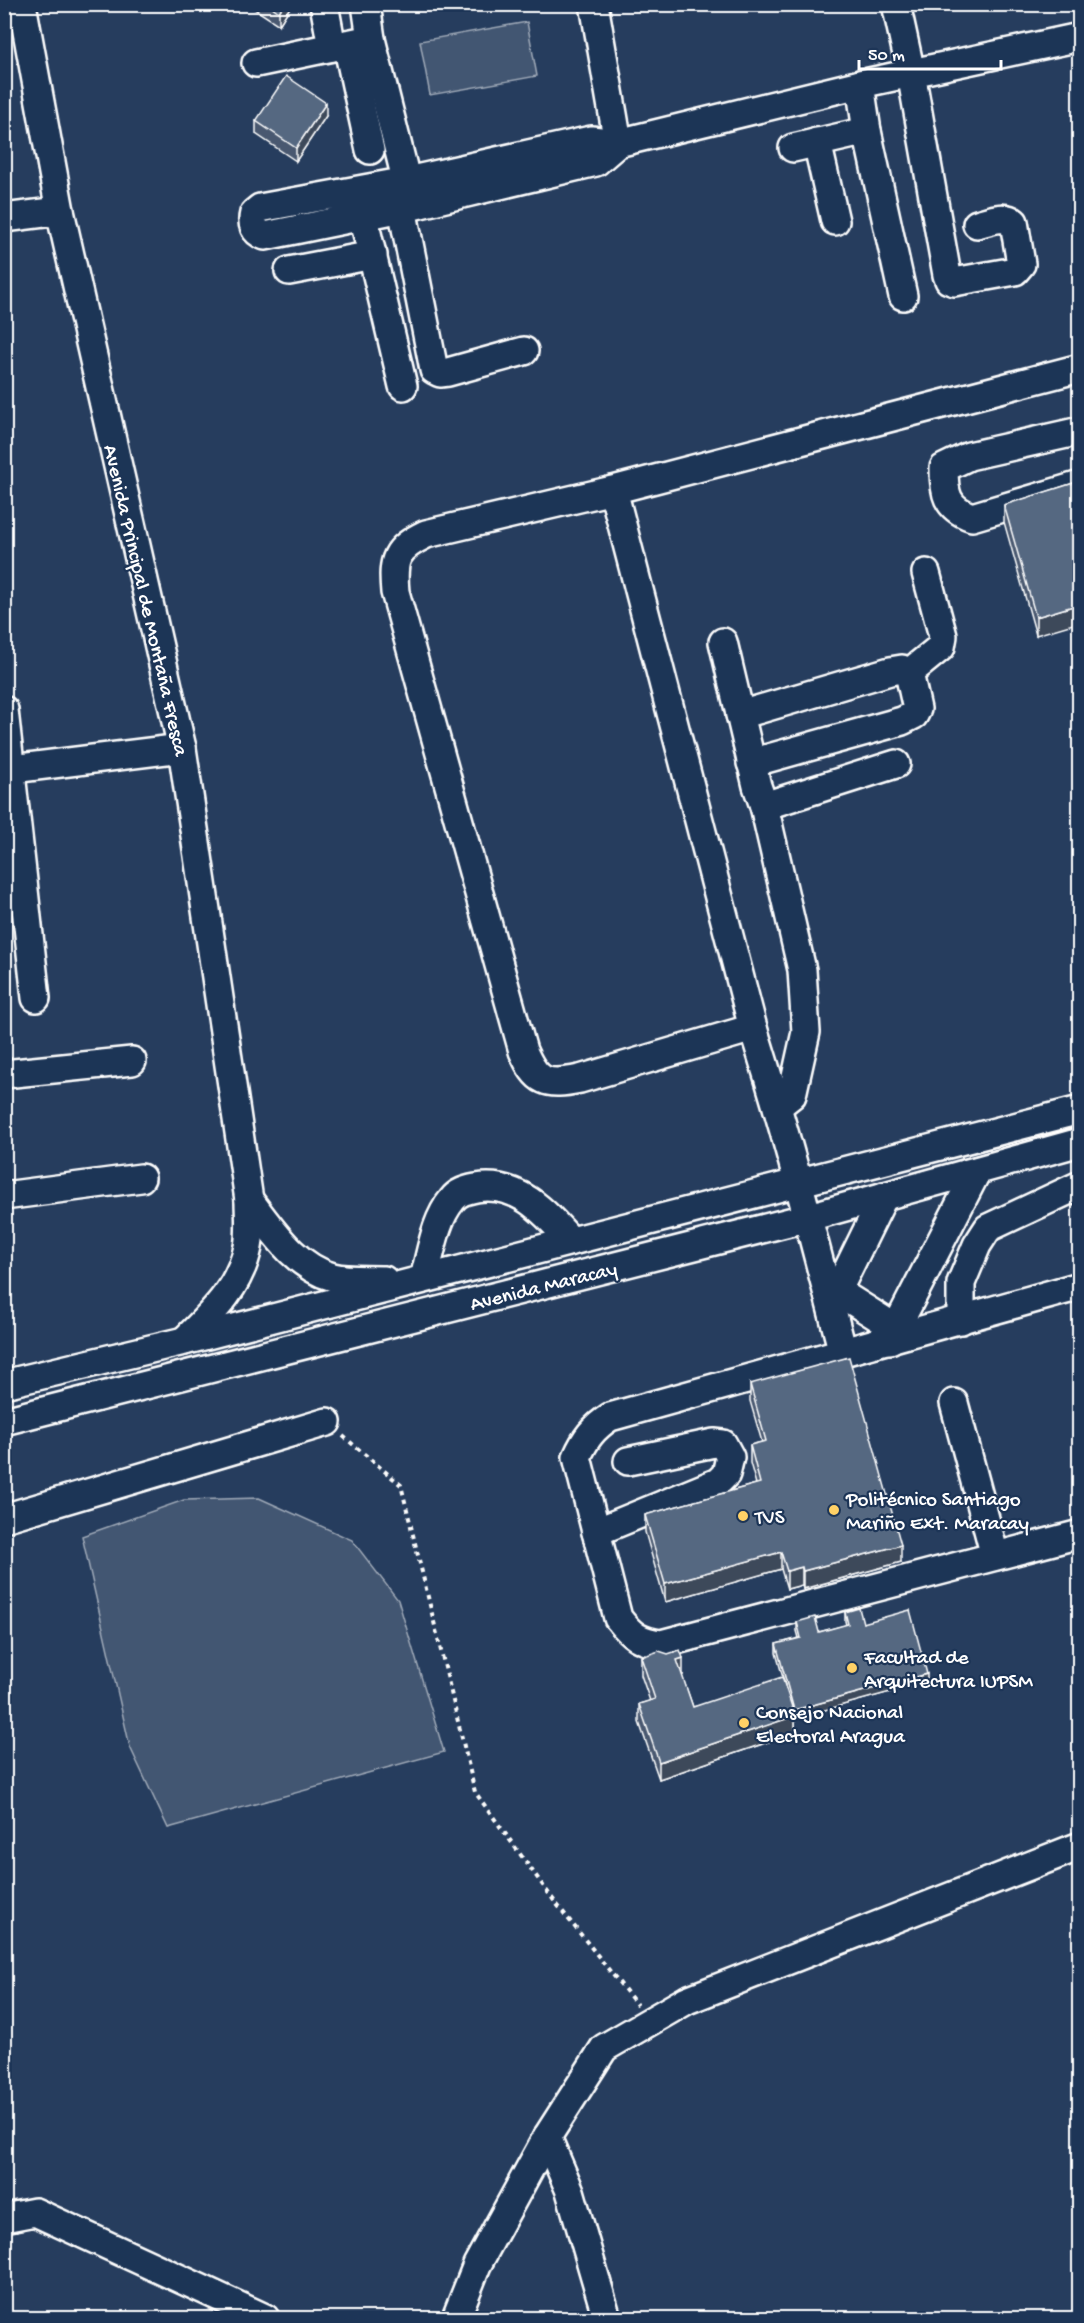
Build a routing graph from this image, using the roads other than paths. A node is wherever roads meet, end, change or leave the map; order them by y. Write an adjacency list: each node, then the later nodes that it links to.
1 (22, 4): 15 (street, Avenida Principal de Montaña Fresca)
2 (324, 4): 7 (street)
3 (366, 4): 7 (street)
4 (594, 4): 12 (street)
5 (896, 4): 9 (street)
6 (1080, 37): 9 (street)
7 (350, 43): 8 (street); 13 (street); 14 (street)
8 (256, 63)
9 (911, 73): 10 (street); 19 (street)
10 (860, 84): 11 (street); 12 (street)
11 (867, 130): 18 (street); 22 (street)
12 (618, 143): 14 (street)
13 (370, 150)
14 (407, 198): 16 (street); 16 (street); 23 (street)
15 (60, 211): 17 (street); 34 (street, Avenida Principal de Montaña Fresca)
16 (363, 216): 20 (street)
17 (4, 219)
18 (835, 221)
19 (977, 224)
20 (373, 255): 21 (street); 25 (street)
21 (289, 271)
22 (903, 296)
23 (524, 351)
24 (1080, 368): 28 (street)
25 (403, 386)
26 (1080, 431): 27 (street)
27 (1080, 485)
28 (613, 490): 40 (street); 40 (street)
29 (926, 573): 31 (street)
30 (723, 642): 33 (street)
31 (909, 673): 33 (street); 35 (street)
32 (4, 710): 37 (street)
33 (740, 715): 35 (street)
34 (182, 748): 37 (street); 52 (street, Avenida Principal de Montaña Fresca)
35 (751, 763): 38 (street)
36 (896, 764): 38 (street)
37 (8, 769): 39 (street)
38 (764, 806): 43 (street)
39 (36, 998)
40 (753, 1028): 43 (street)
41 (132, 1061): 42 (street)
42 (4, 1074)
43 (778, 1106): 48 (street)
44 (1080, 1110): 48 (street, Avenida Maracay)
45 (1080, 1142): 46 (street, Avenida Maracay)
46 (977, 1171): 51 (street, Avenida Maracay); 59 (street)
47 (141, 1178): 50 (street)
48 (797, 1184): 53 (street); 54 (street, Avenida Maracay)
49 (1080, 1185): 58 (street)
50 (4, 1196)
51 (884, 1196): 53 (street, Avenida Maracay); 57 (street)
52 (249, 1200): 55 (street); 60 (street, Avenida Principal de Montaña Fresca)
53 (809, 1217): 57 (street); 64 (street, Avenida Maracay)
54 (571, 1241): 55 (street, Avenida Maracay); 55 (street)
55 (416, 1280): 60 (street, Avenida Maracay)
56 (1080, 1286): 58 (street)
57 (834, 1298): 59 (street); 61 (street)
58 (962, 1320): 59 (street)
59 (893, 1334): 61 (street)
60 (184, 1341): 62 (street, Avenida Maracay)
61 (843, 1353): 68 (street)
62 (4, 1384)
63 (954, 1402): 70 (street)
64 (4, 1422)
65 (327, 1422): 67 (street)
66 (628, 1461): 68 (street)
67 (4, 1518)
68 (596, 1532): 70 (street)
69 (1080, 1534): 70 (street)
70 (995, 1556)
71 (1080, 1846): 72 (street)
72 (547, 2137): 75 (street); 76 (street)
73 (4, 2218): 74 (street)
74 (265, 2319)
75 (456, 2319)
76 (607, 2319)

